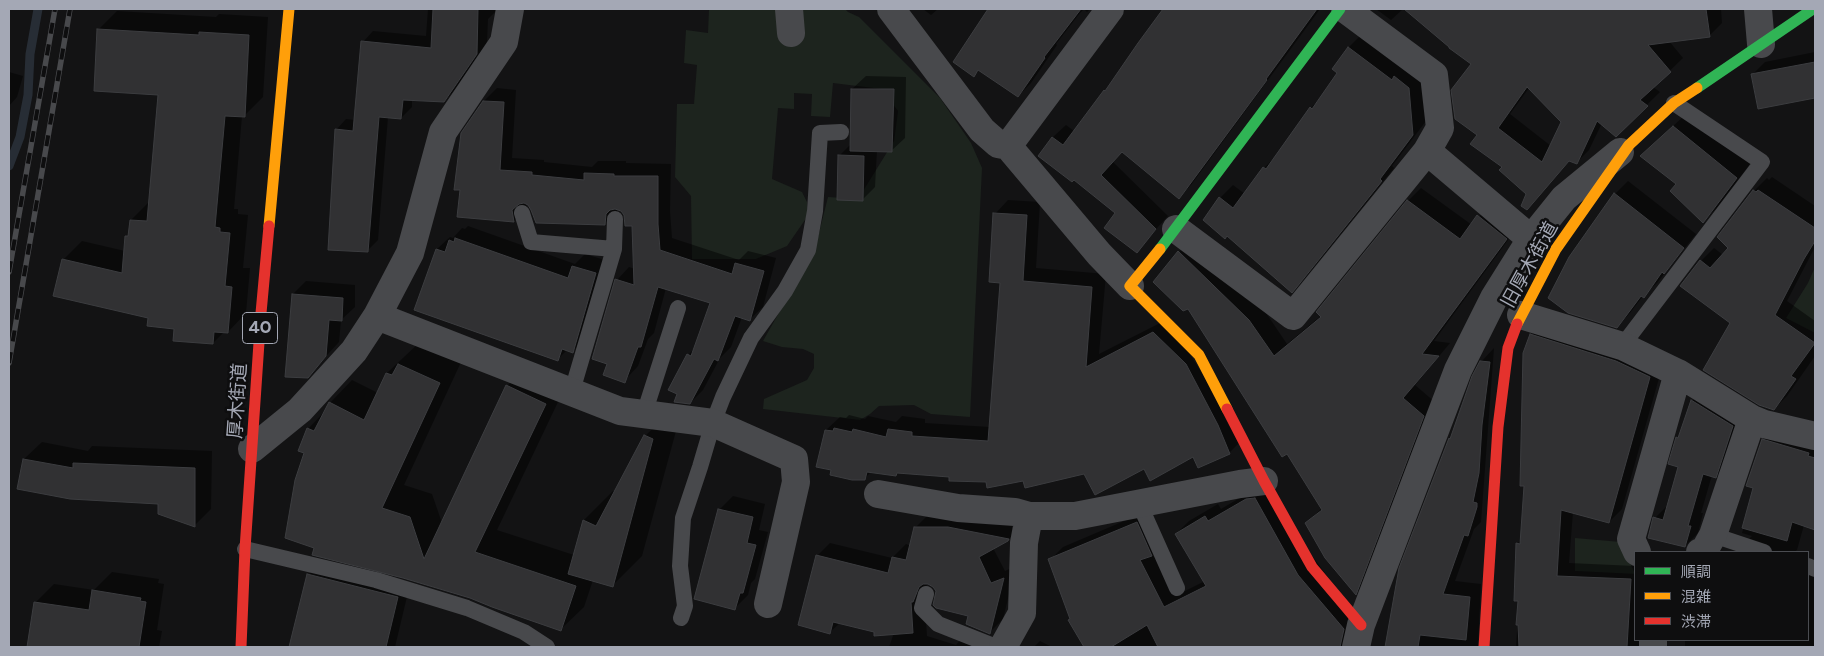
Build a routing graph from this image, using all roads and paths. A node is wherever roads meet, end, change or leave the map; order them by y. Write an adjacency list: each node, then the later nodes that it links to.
1 (289, 9): 31 (street, 厚木街道 / 40)
2 (510, 9): 23 (street)
3 (891, 9): 13 (street)
4 (1110, 9): 13 (street)
5 (1340, 9): 17 (street)
6 (1345, 9): 14 (street)
7 (1758, 9): 9 (street)
8 (1813, 9): 9 (street, 旧厚木街道)
9 (1761, 44): 10 (street, 旧厚木街道)
10 (1674, 103): 12 (street, 旧厚木街道); 24 (lane)
11 (841, 132): 29 (lane)
12 (1629, 145): 18 (street); 22 (street, 旧厚木街道)
13 (1008, 146): 20 (street)
14 (1427, 151): 17 (street); 18 (street)
15 (522, 213): 19 (lane)
16 (614, 219): 19 (lane)
17 (1176, 229): 20 (street)
18 (1531, 239): 44 (street)
19 (614, 249): 26 (lane)
20 (1130, 286): 32 (street)
21 (678, 308): 27 (lane)
22 (1521, 315): 24 (street); 49 (street, 旧厚木街道)
23 (377, 316): 26 (street); 31 (street)
24 (1622, 346): 25 (street)
25 (1678, 372): 28 (street); 38 (street)
26 (572, 391): 27 (street)
27 (644, 414): 29 (street)
28 (1752, 419): 30 (street); 36 (street)
29 (713, 423): 42 (street); 43 (lane)
30 (1815, 436)
31 (252, 449): 37 (street, 厚木街道 / 40)
32 (1264, 481): 34 (street); 44 (street)
33 (878, 494): 35 (street)
34 (1139, 503): 35 (street); 40 (lane)
35 (1029, 516): 48 (street)
36 (1707, 544): 39 (lane)
37 (245, 549): 45 (street, 厚木街道 / 40); 46 (lane)
38 (1636, 551)
39 (1757, 551)
40 (1178, 588)
41 (926, 594): 47 (lane)
42 (768, 604)
43 (681, 618)
44 (1358, 636)
45 (241, 647)
46 (547, 647)
47 (996, 647)
48 (1003, 647)
49 (1484, 647)

